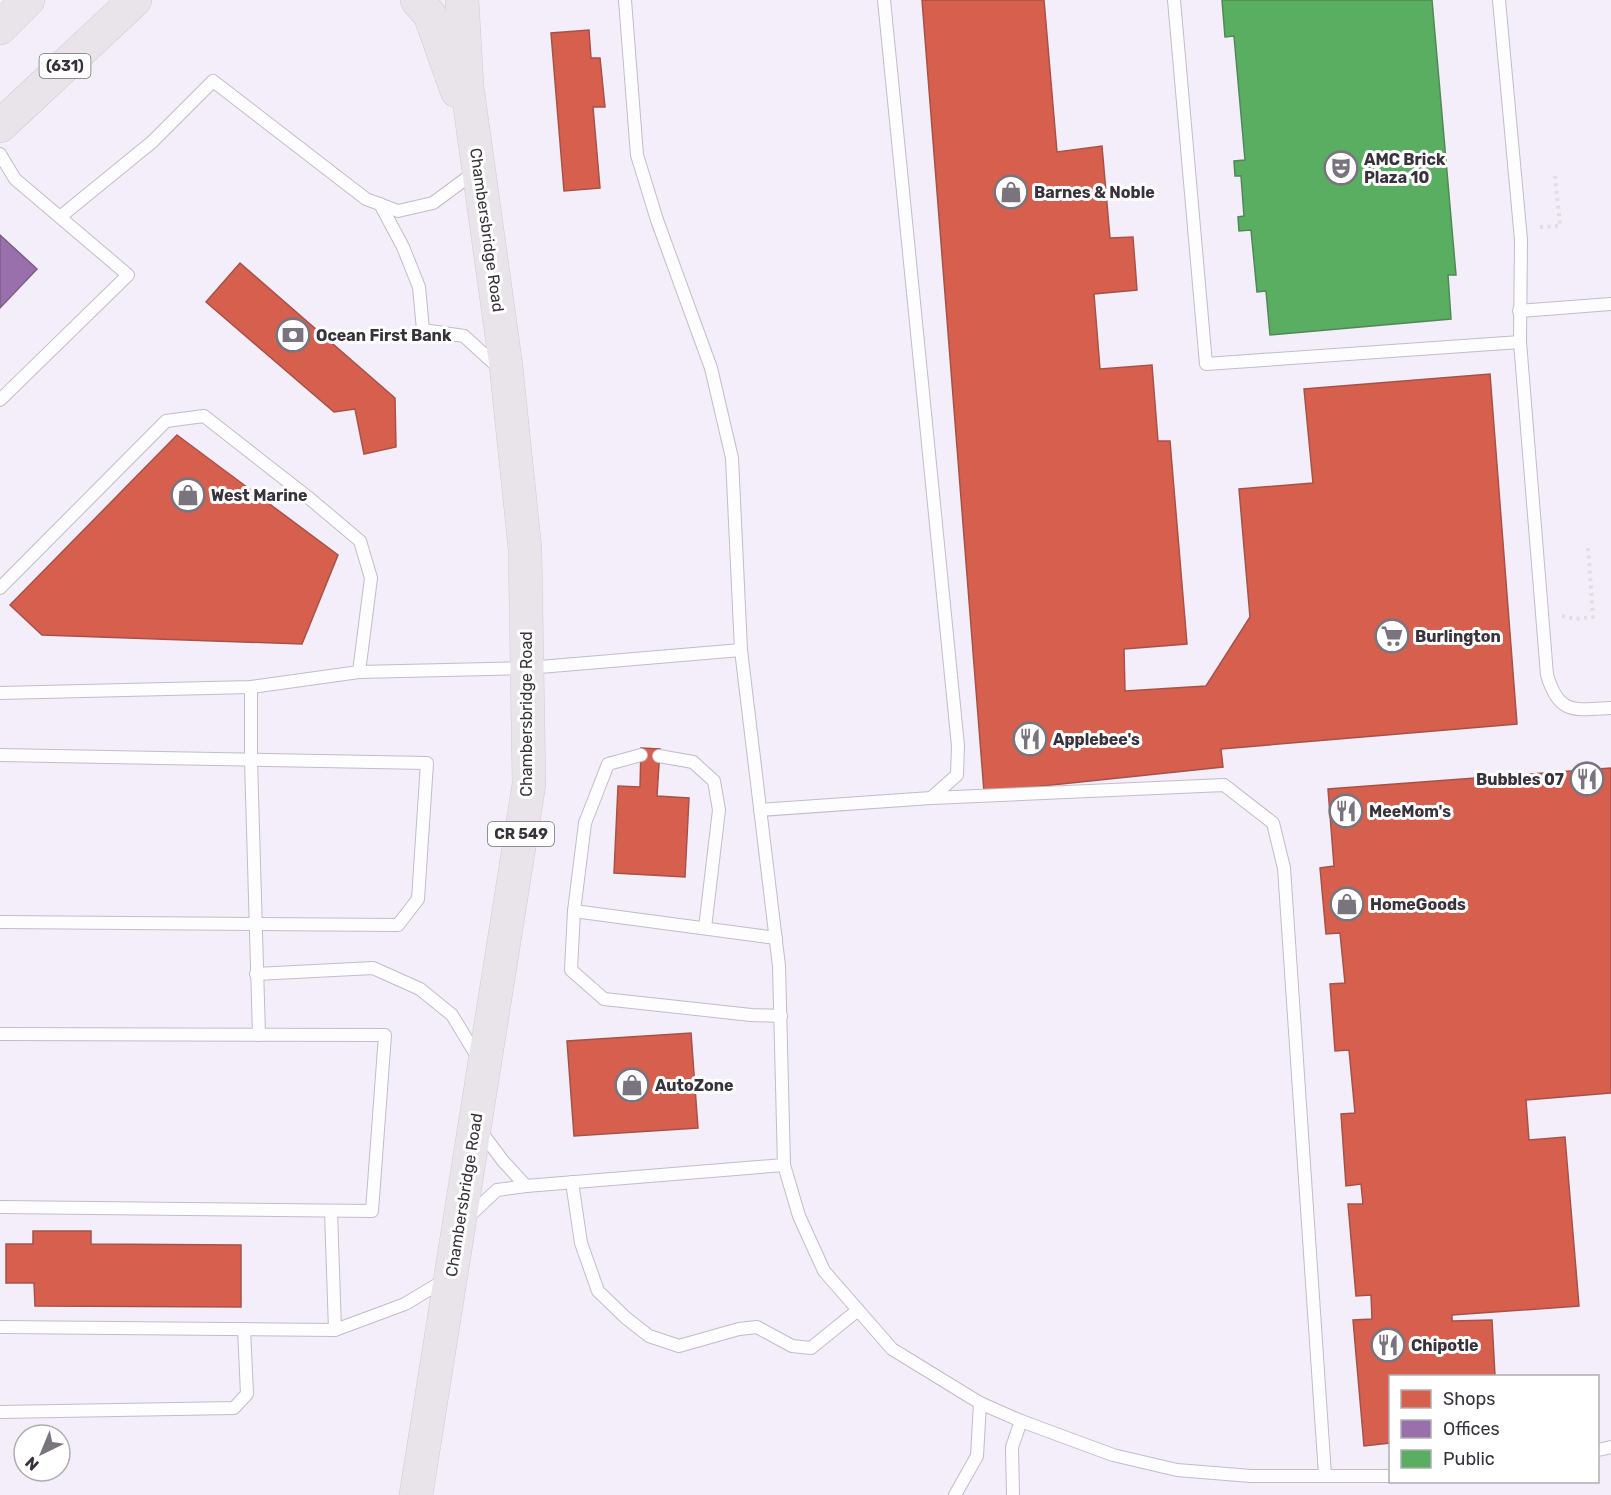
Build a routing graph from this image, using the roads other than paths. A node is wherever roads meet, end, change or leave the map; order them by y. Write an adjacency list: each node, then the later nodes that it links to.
1 (28, 0): 10 (main road)
2 (135, 0): 12 (main road, (631))
3 (417, 0): 14 (main road)
4 (462, 0): 11 (main road, Chambersbridge Road / CR 549)
5 (481, 0): 11 (main road, CR 549)
6 (625, 0): 23 (lane)
7 (884, 0): 33 (lane)
8 (1174, 0): 19 (lane)
9 (1499, 0): 18 (lane)
10 (0, 28)
11 (467, 86): 14 (main road, Chambersbridge Road / CR 549)
12 (0, 126)
13 (0, 154): 16 (lane)
14 (476, 154): 15 (lane); 20 (main road, Chambersbridge Road / CR 549)
15 (380, 204): 16 (lane); 20 (lane)
16 (60, 218): 21 (lane)
17 (1611, 304): 18 (lane)
18 (1519, 311): 19 (lane)
19 (1520, 342): 28 (lane)
20 (507, 375): 24 (main road, Chambersbridge Road / CR 549)
21 (0, 400)
22 (0, 588): 25 (lane)
23 (741, 650): 24 (lane); 34 (lane)
24 (528, 668): 25 (lane); 44 (main road, Chambersbridge Road / CR 549)
25 (359, 672): 26 (lane)
26 (252, 687): 27 (lane); 32 (lane)
27 (0, 693)
28 (1611, 708)
29 (0, 755): 32 (lane)
30 (641, 755): 35 (lane)
31 (659, 756): 38 (lane)
32 (251, 760): 37 (lane); 37 (lane)
33 (931, 798): 34 (lane); 60 (lane)
34 (760, 810): 39 (lane)
35 (574, 911): 38 (lane); 41 (lane)
36 (0, 922): 37 (lane)
37 (256, 924): 40 (lane)
38 (705, 928): 39 (lane)
39 (776, 938): 41 (lane)
40 (256, 974): 43 (lane); 44 (lane)
41 (781, 1016): 46 (lane)
42 (0, 1034): 43 (lane)
43 (259, 1035): 50 (lane)
44 (484, 1067): 45 (main road, Chambersbridge Road / CR 549)
45 (475, 1125): 48 (lane); 51 (main road, Chambersbridge Road / CR 549)
46 (784, 1165): 47 (lane); 53 (lane)
47 (572, 1182): 48 (lane); 53 (lane)
48 (526, 1186): 51 (lane)
49 (0, 1207): 50 (lane)
50 (331, 1210): 56 (lane)
51 (459, 1225): 52 (main road, Chambersbridge Road / CR 549)
52 (451, 1276): 56 (lane); 62 (main road, Chambersbridge Road / CR 549)
53 (858, 1310): 57 (lane)
54 (0, 1327): 55 (lane)
55 (244, 1329): 56 (lane); 58 (lane)
56 (335, 1330)
57 (980, 1403): 59 (lane); 63 (lane)
58 (0, 1412)
59 (1021, 1421): 60 (lane); 64 (lane)
60 (1325, 1475): 61 (lane)
61 (1389, 1476)
62 (416, 1495)
63 (955, 1495)
64 (1013, 1495)

